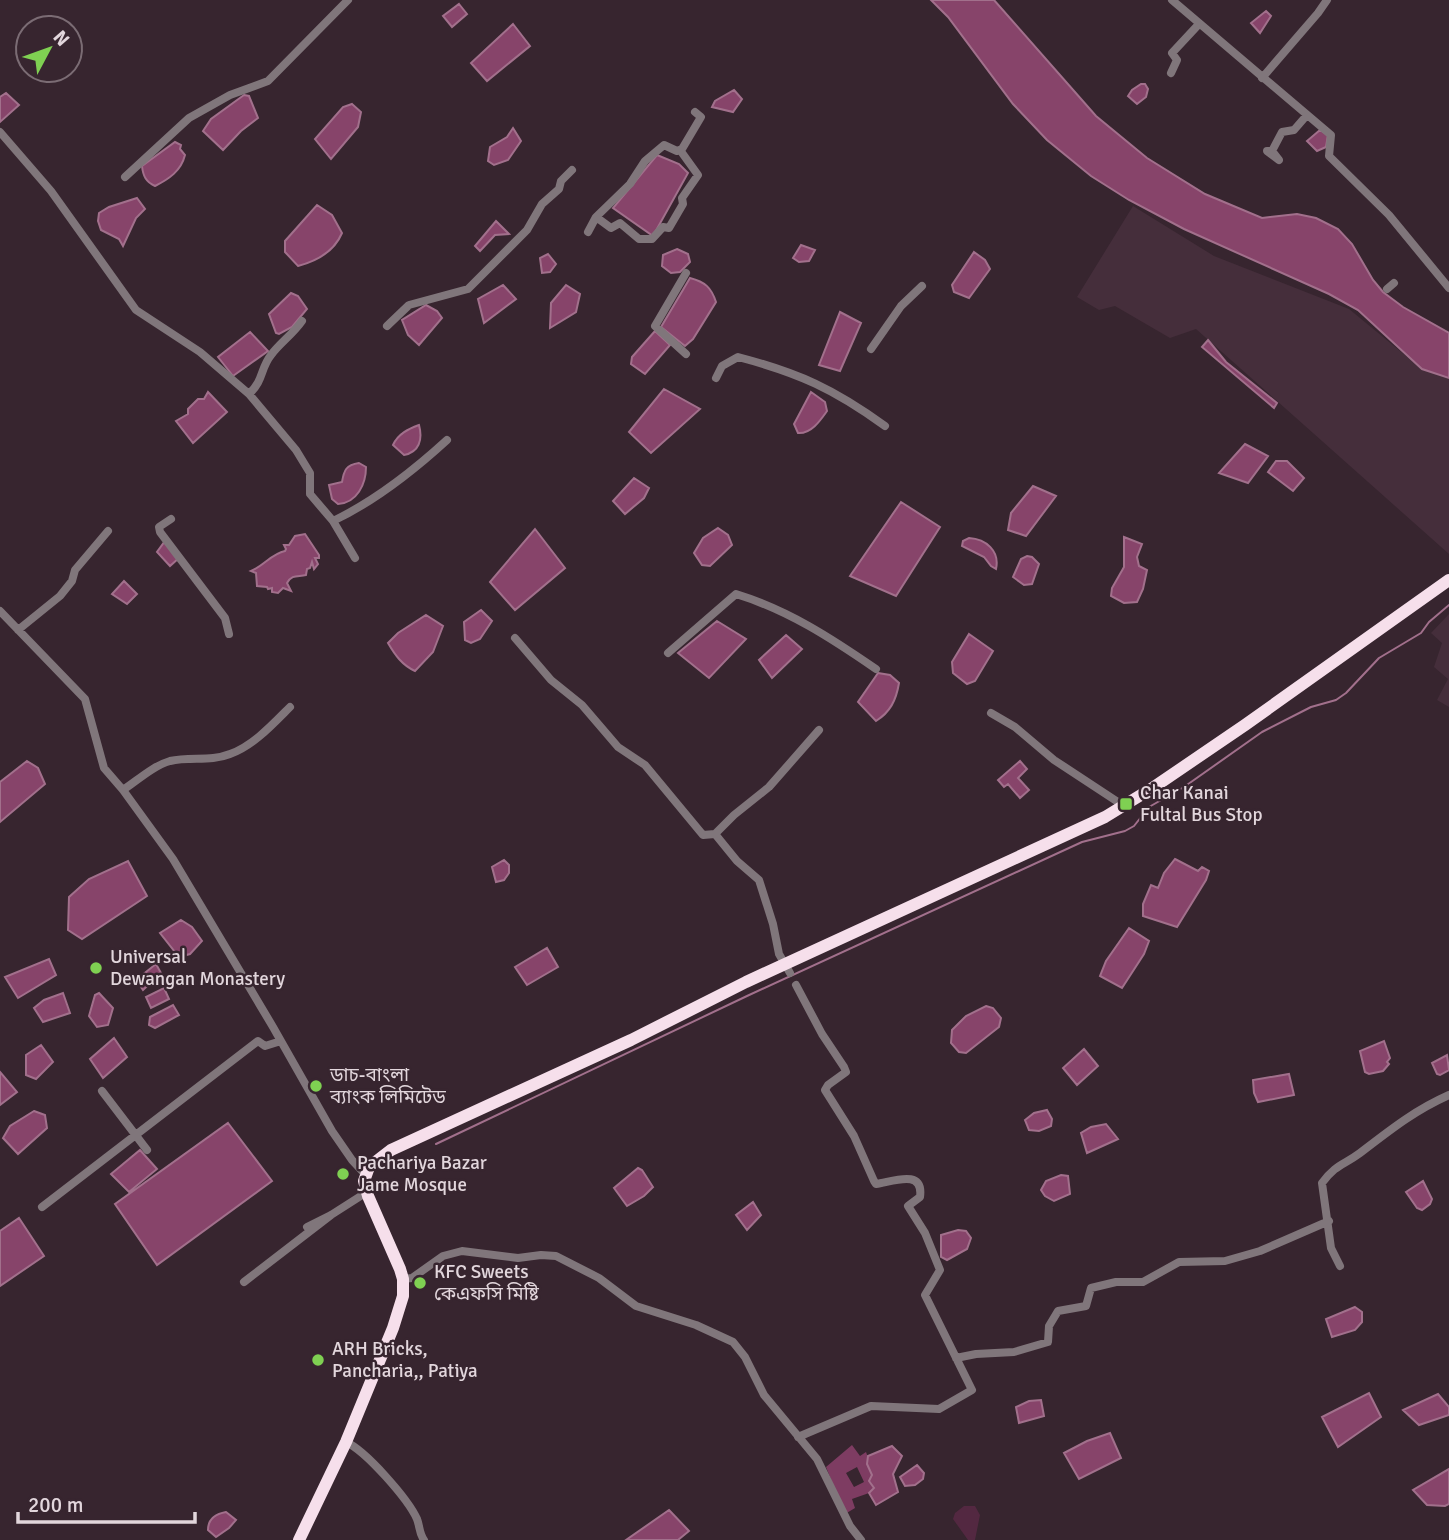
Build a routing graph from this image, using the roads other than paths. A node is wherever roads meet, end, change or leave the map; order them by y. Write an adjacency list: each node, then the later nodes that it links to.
1 (348, 0): 13 (street)
2 (1172, 0): 4 (street)
3 (1327, 0): 6 (street)
4 (1199, 24): 5 (street); 6 (street)
5 (1171, 73)
6 (1262, 78): 8 (street)
7 (695, 112): 10 (street)
8 (1307, 115): 11 (street); 18 (street)
9 (0, 132): 24 (street)
10 (680, 150): 14 (street); 14 (street)
11 (1272, 151)
12 (572, 170): 20 (street)
13 (125, 177)
14 (596, 217): 15 (street)
15 (588, 232)
16 (686, 273): 22 (street)
17 (922, 286): 21 (street)
18 (1449, 288)
19 (302, 321): 24 (street)
20 (387, 326)
21 (871, 349)
22 (686, 354)
23 (716, 378): 25 (street)
24 (249, 394): 28 (street)
25 (885, 426)
26 (447, 440): 28 (street)
27 (171, 519): 34 (street)
28 (333, 522): 30 (street)
29 (108, 531): 33 (street)
30 (355, 558)
31 (1449, 580): 42 (highway)
32 (0, 611): 33 (street)
33 (18, 630): 41 (street)
34 (229, 635)
35 (515, 638): 43 (street)
36 (668, 653): 37 (street)
37 (876, 669)
38 (290, 707): 41 (street)
39 (990, 713): 42 (street)
40 (819, 730): 43 (street)
41 (124, 790): 46 (street)
42 (1124, 806): 44 (highway)
43 (715, 834): 44 (street)
44 (787, 969): 51 (highway)
45 (796, 985): 60 (street)
46 (281, 1041): 49 (street); 51 (street)
47 (102, 1091): 49 (street)
48 (1449, 1095): 55 (street)
49 (135, 1137): 50 (street); 53 (street)
50 (147, 1150)
51 (365, 1174): 52 (highway)
52 (367, 1192): 54 (street); 58 (highway)
53 (42, 1206)
54 (331, 1215): 56 (street); 59 (street)
55 (1329, 1221): 57 (street); 60 (street)
56 (307, 1227)
57 (1340, 1266)
58 (403, 1279): 61 (street); 62 (highway)
59 (244, 1282)
60 (956, 1358): 61 (street)
61 (798, 1437): 65 (street)
62 (346, 1442): 63 (highway); 64 (street)
63 (299, 1540)
64 (424, 1540)
65 (861, 1540)

